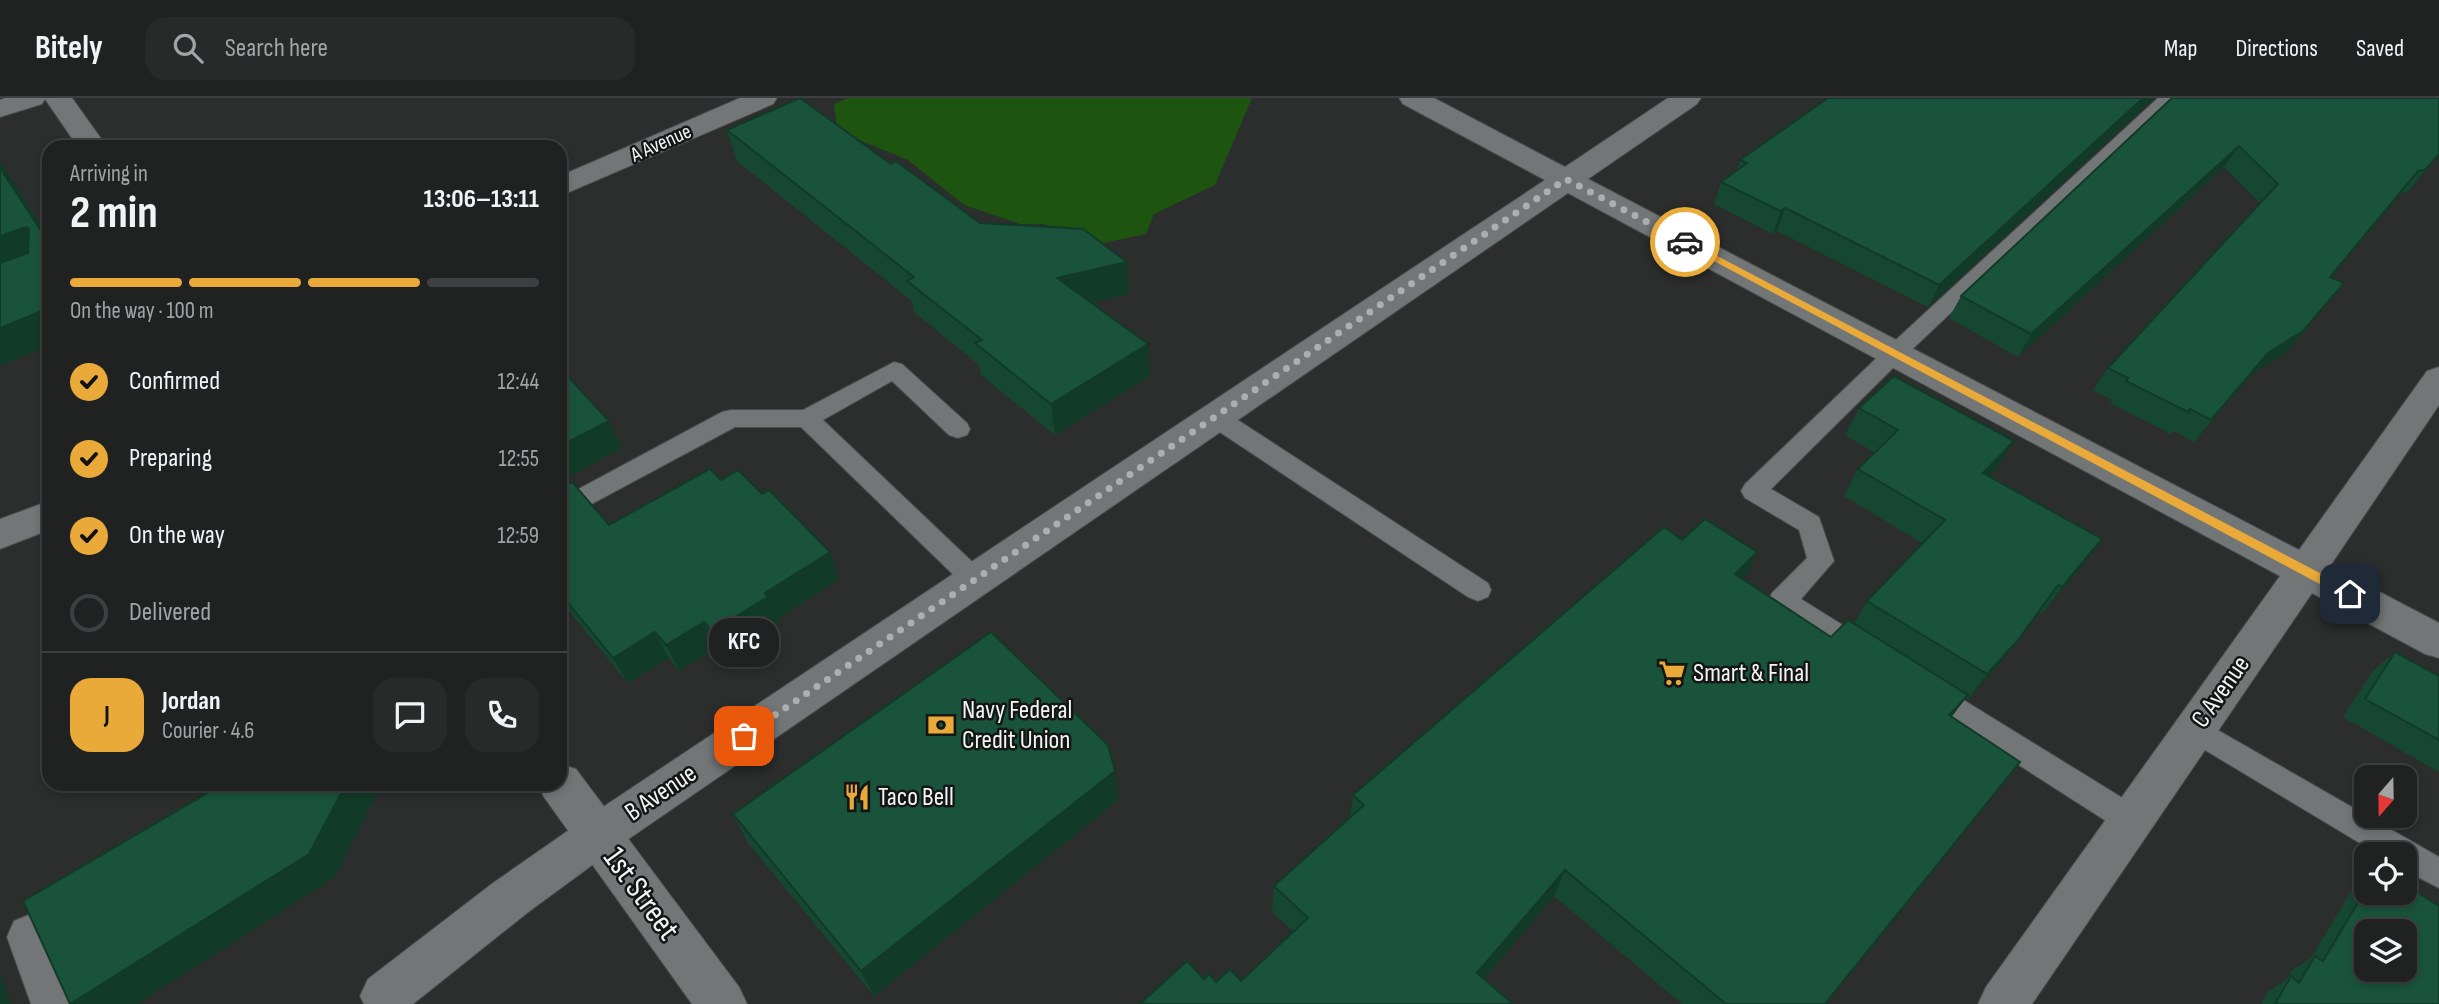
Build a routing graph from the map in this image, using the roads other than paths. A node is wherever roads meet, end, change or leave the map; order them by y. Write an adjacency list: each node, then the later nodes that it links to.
1 (32, 98): 7 (street)
2 (58, 98): 8 (street)
3 (763, 98): 10 (street, A Avenue)
4 (1413, 98): 9 (street)
5 (1687, 98): 9 (street, B Avenue)
6 (2169, 98): 11 (lane)
7 (0, 109)
8 (88, 140)
9 (1566, 179): 11 (street); 13 (street, B Avenue)
10 (567, 184)
11 (1895, 353): 19 (street); 25 (lane)
12 (2439, 379): 19 (street, C Avenue)
13 (1215, 417): 20 (street, B Avenue); 21 (lane)
14 (807, 419): 15 (lane); 16 (lane); 20 (lane)
15 (958, 429)
16 (567, 508)
17 (42, 518): 18 (street)
18 (0, 536)
19 (2305, 571): 22 (street); 23 (street, C Avenue)
20 (975, 580): 26 (street, B Avenue)
21 (1478, 590)
22 (2439, 642)
23 (2195, 729): 25 (street, C Avenue); 27 (lane)
24 (566, 791): 26 (street, 1st Street)
25 (2132, 820): 32 (street, C Avenue)
26 (598, 835): 29 (street, B Avenue); 31 (street, 1st Street)
27 (2439, 873)
28 (31, 937): 30 (street)
29 (379, 1000)
30 (56, 1004)
31 (722, 1004)
32 (2003, 1004)

